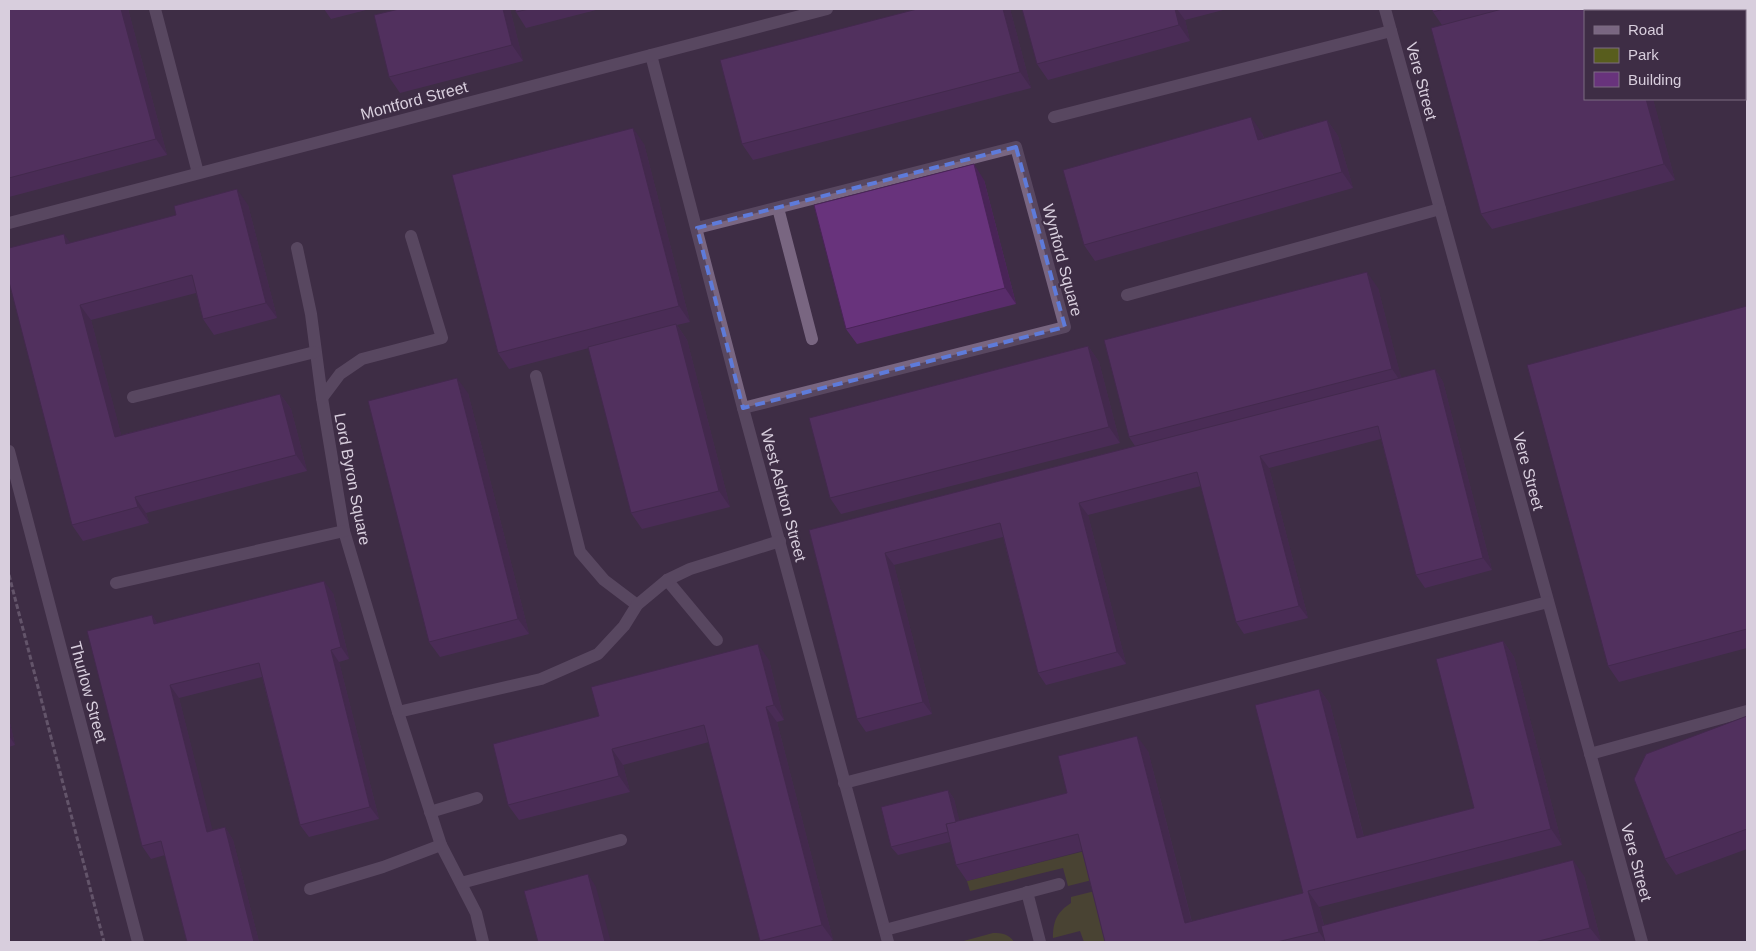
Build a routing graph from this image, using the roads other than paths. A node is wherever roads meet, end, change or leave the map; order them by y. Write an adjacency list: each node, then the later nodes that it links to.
1 (155, 9): 8 (street)
2 (827, 9): 4 (street, Montford Street)
3 (1385, 9): 5 (street, Vere Street)
4 (806, 11): 6 (street, Montford Street)
5 (1391, 31): 7 (street); 10 (street, Vere Street)
6 (651, 55): 8 (street, Montford Street); 12 (street, West Ashton Street)
7 (1054, 118)
8 (198, 174): 11 (street, Montford Street)
9 (778, 208): 12 (street, Wynford Square); 16 (street); 21 (street, Wynford Square)
10 (1440, 209): 15 (street); 27 (street, Vere Street)
11 (9, 223)
12 (697, 228): 21 (street, West Ashton Street)
13 (411, 236): 20 (street)
14 (297, 248): 17 (street, Lord Byron Square)
15 (1127, 295)
16 (812, 339)
17 (315, 352): 19 (street); 20 (street, Lord Byron Square)
18 (536, 376): 28 (street)
19 (132, 397)
20 (322, 398): 23 (street, Lord Byron Square)
21 (743, 408): 24 (street, West Ashton Street)
22 (9, 451): 43 (street, Thurlow Street)
23 (344, 531): 26 (street); 31 (street, Lord Byron Square)
24 (780, 541): 25 (street); 33 (street, West Ashton Street)
25 (667, 580): 28 (street); 29 (street)
26 (116, 583)
27 (1548, 602): 32 (street, Vere Street); 33 (street)
28 (637, 604): 31 (street)
29 (717, 640)
30 (1747, 711): 32 (street)
31 (398, 712): 35 (street, Lord Byron Square)
32 (1590, 754): 46 (street, Vere Street)
33 (844, 783): 42 (street, West Ashton Street)
34 (477, 798): 35 (street)
35 (430, 812): 37 (street, Lord Byron Square)
36 (621, 840): 38 (street)
37 (442, 845): 38 (street, Lord Byron Square); 40 (street)
38 (461, 883): 44 (street, Lord Byron Square)
39 (1059, 884): 41 (street)
40 (310, 889)
41 (1027, 892): 42 (street); 45 (street)
42 (886, 936)
43 (138, 942)
44 (483, 942)
45 (1040, 942)
46 (1642, 942)

